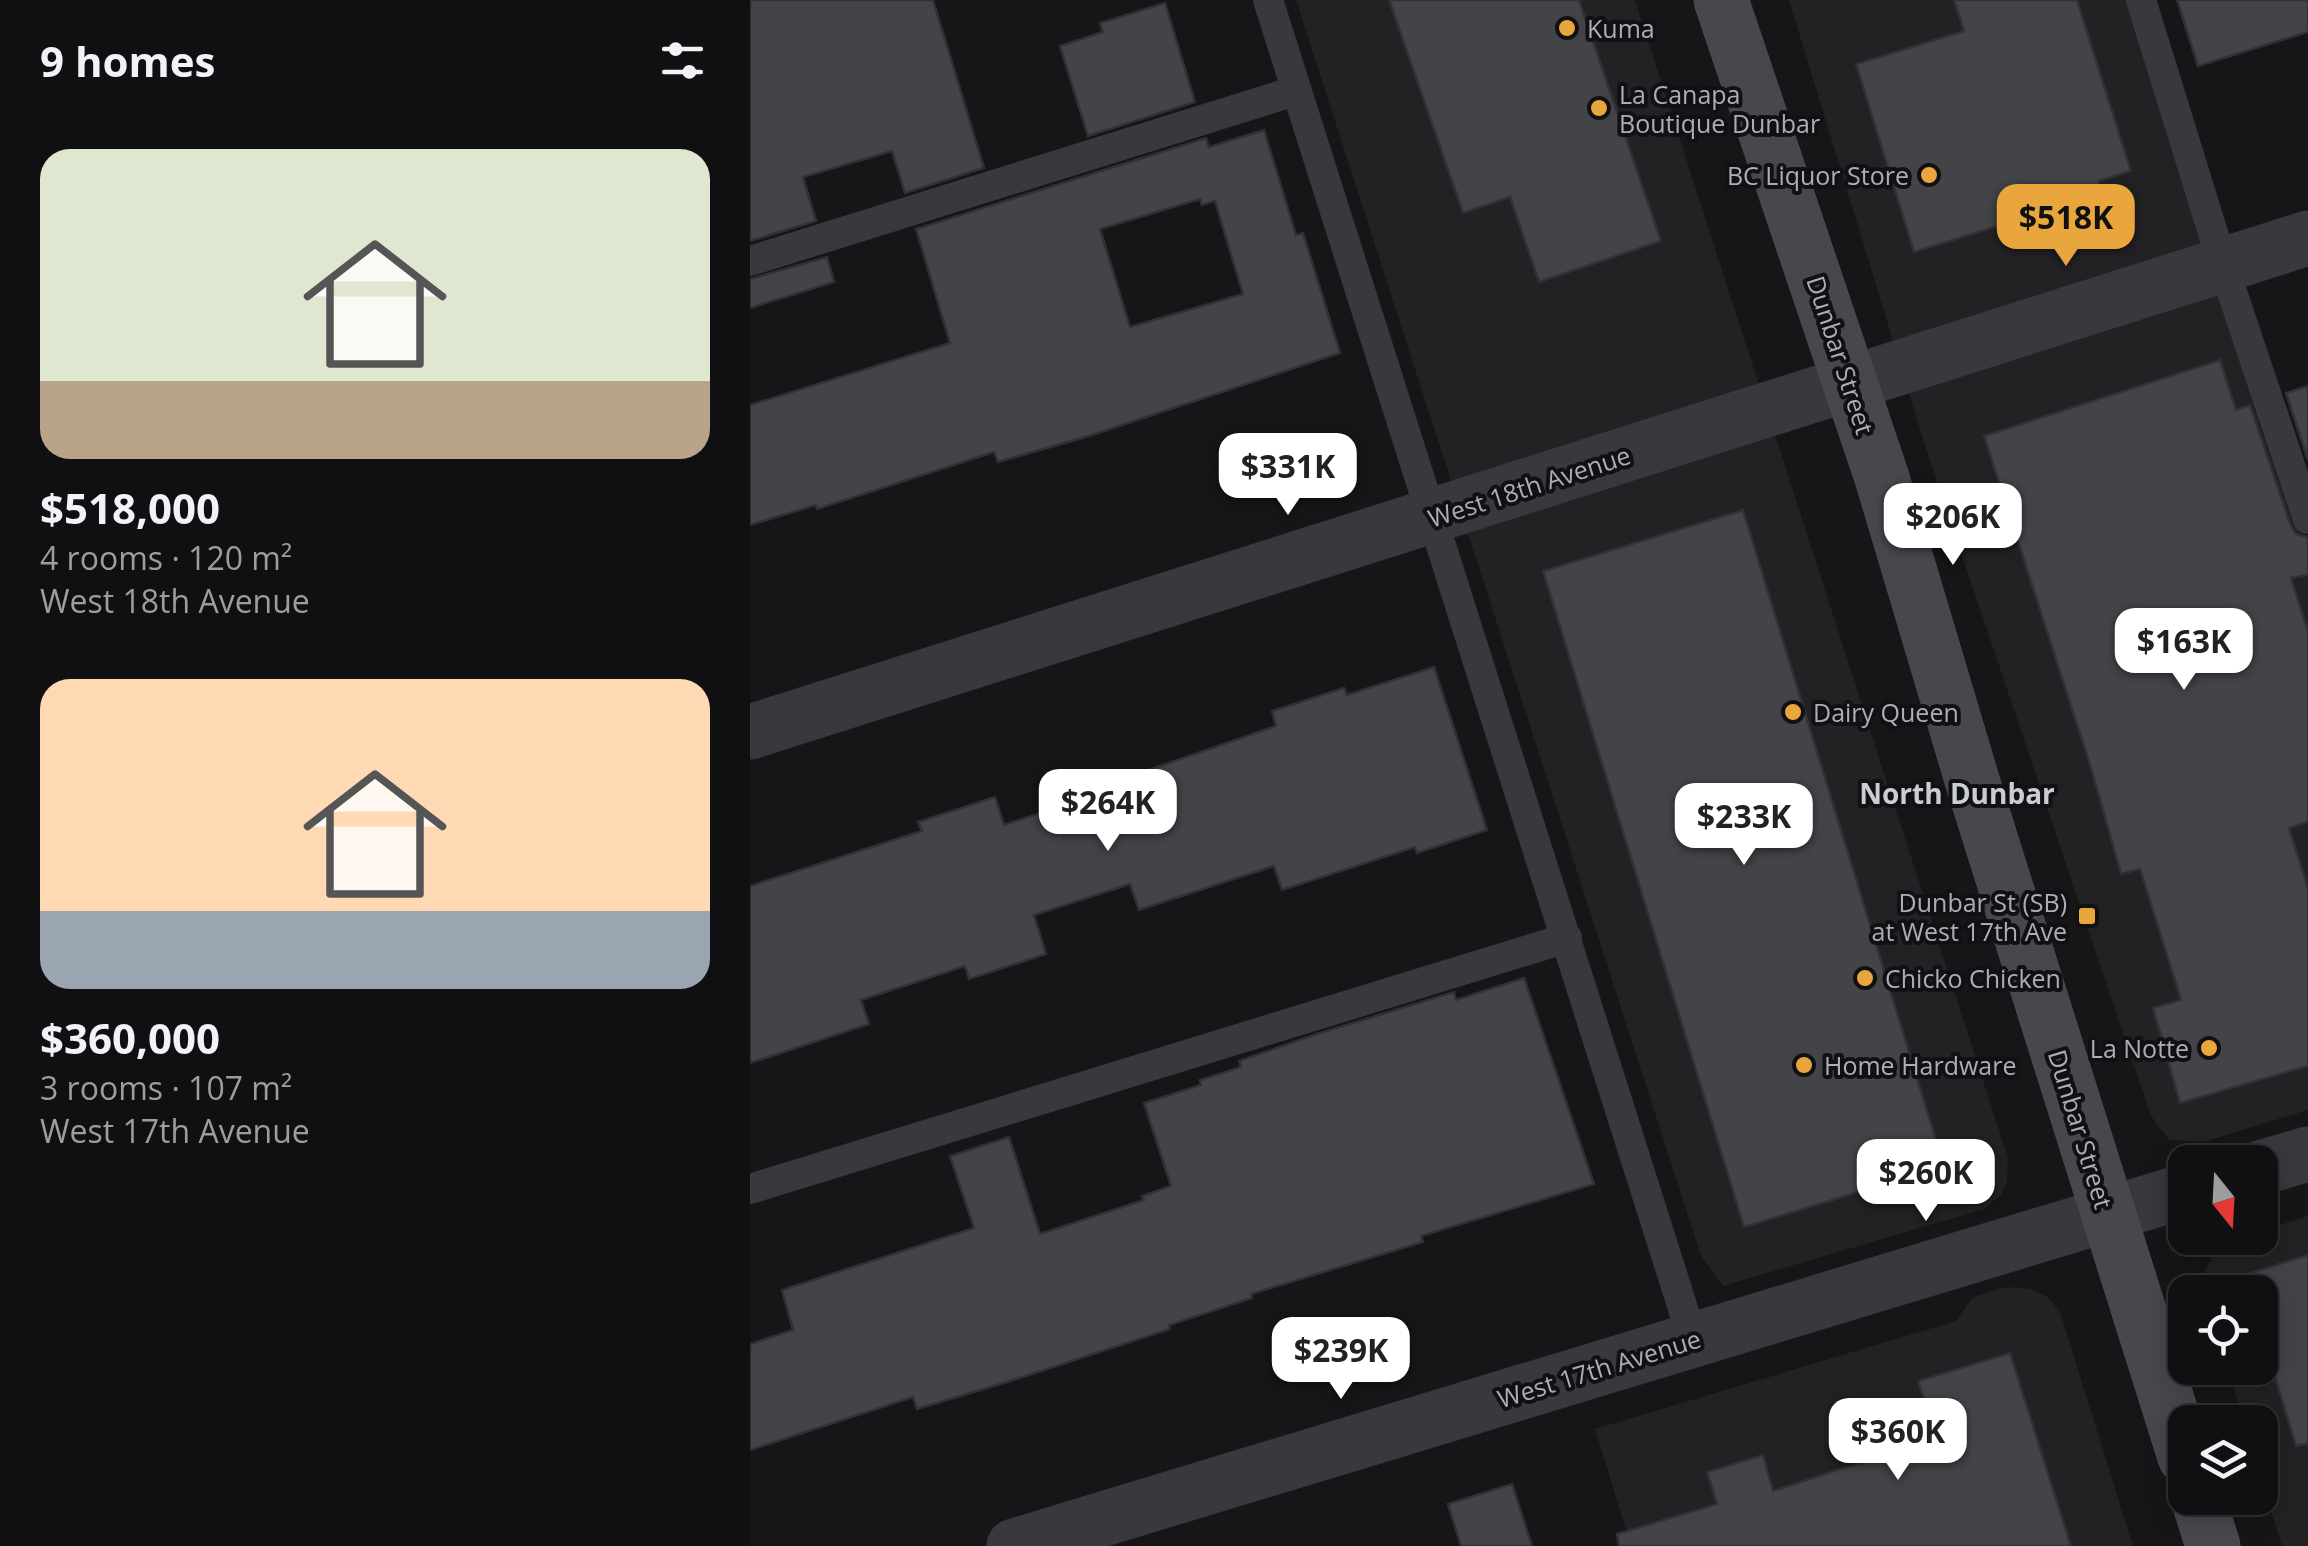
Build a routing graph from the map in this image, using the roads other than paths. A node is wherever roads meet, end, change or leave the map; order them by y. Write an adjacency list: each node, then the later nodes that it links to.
1 (1268, 0): 4 (lane)
2 (1721, 0): 8 (main road, Dunbar Street)
3 (2141, 0): 7 (lane)
4 (1295, 91): 6 (lane); 9 (lane)
5 (2308, 238): 7 (street, West 18th Avenue)
6 (750, 261)
7 (2223, 265): 8 (street, West 18th Avenue); 10 (lane)
8 (1850, 383): 9 (street, West 18th Avenue); 17 (main road, Dunbar Street)
9 (1431, 518): 11 (street, West 18th Avenue); 12 (lane)
10 (2308, 519)
11 (750, 732)
12 (1566, 938): 15 (lane); 18 (lane)
13 (2308, 1154): 14 (street)
14 (2278, 1163)
15 (750, 1189)
16 (2168, 1196): 17 (street, West 17th Avenue)
17 (2108, 1214): 18 (street, West 17th Avenue); 19 (main road, Dunbar Street)
18 (1693, 1340): 21 (street, West 17th Avenue)
19 (2168, 1405)
20 (2203, 1515): 22 (main road)
21 (1014, 1546)
22 (2213, 1546)

